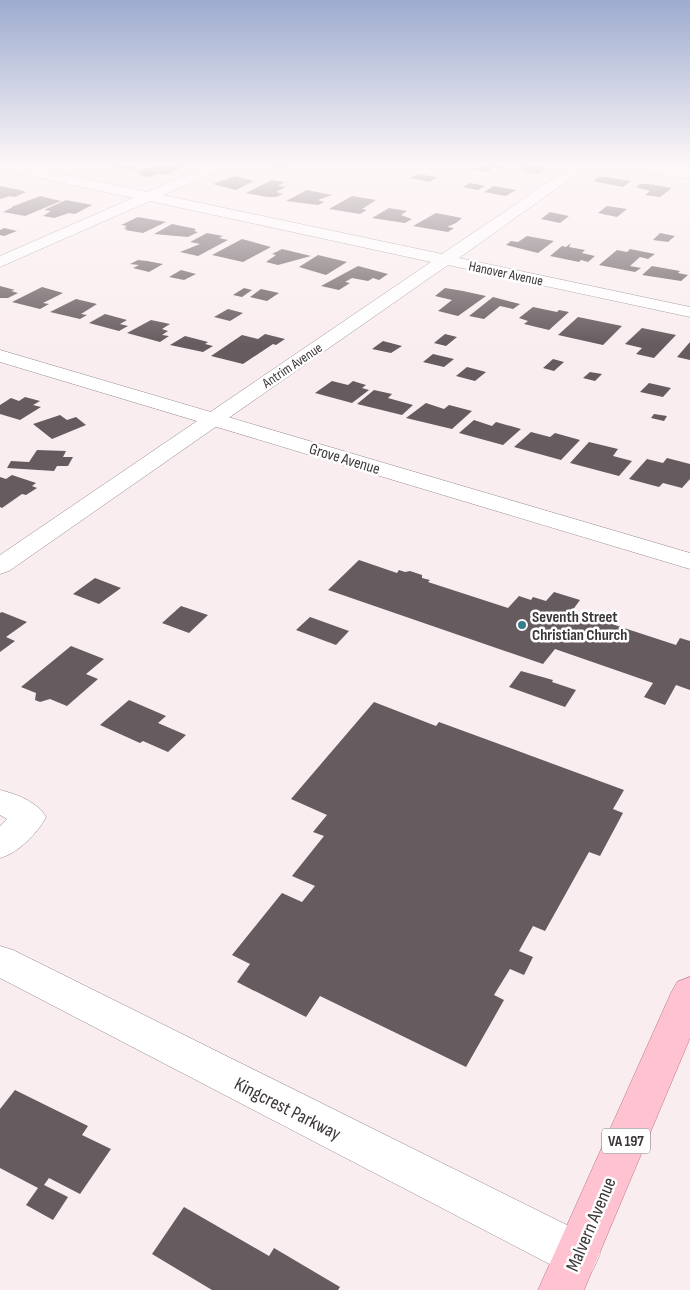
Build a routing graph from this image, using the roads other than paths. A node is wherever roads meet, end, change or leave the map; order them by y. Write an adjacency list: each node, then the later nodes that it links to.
1 (85, 224): 5 (street)
2 (275, 224): 4 (street, Hanover Avenue)
3 (497, 224): 4 (street, Antrim Avenue)
4 (445, 260): 6 (street, Hanover Avenue); 9 (street, Antrim Avenue)
5 (0, 262)
6 (690, 312)
7 (0, 341): 9 (street, Grove Avenue)
8 (0, 356): 9 (street, Grove Avenue)
9 (221, 414): 10 (street, Grove Avenue); 11 (street, Grove Avenue); 12 (street, Antrim Avenue)
10 (690, 542)
11 (690, 561)
12 (0, 566)
13 (0, 801): 14 (street)
14 (0, 846)
15 (0, 961): 17 (street, Kingcrest Parkway)
16 (690, 993): 17 (main road, Malvern Avenue / VA 197)
17 (569, 1272)

